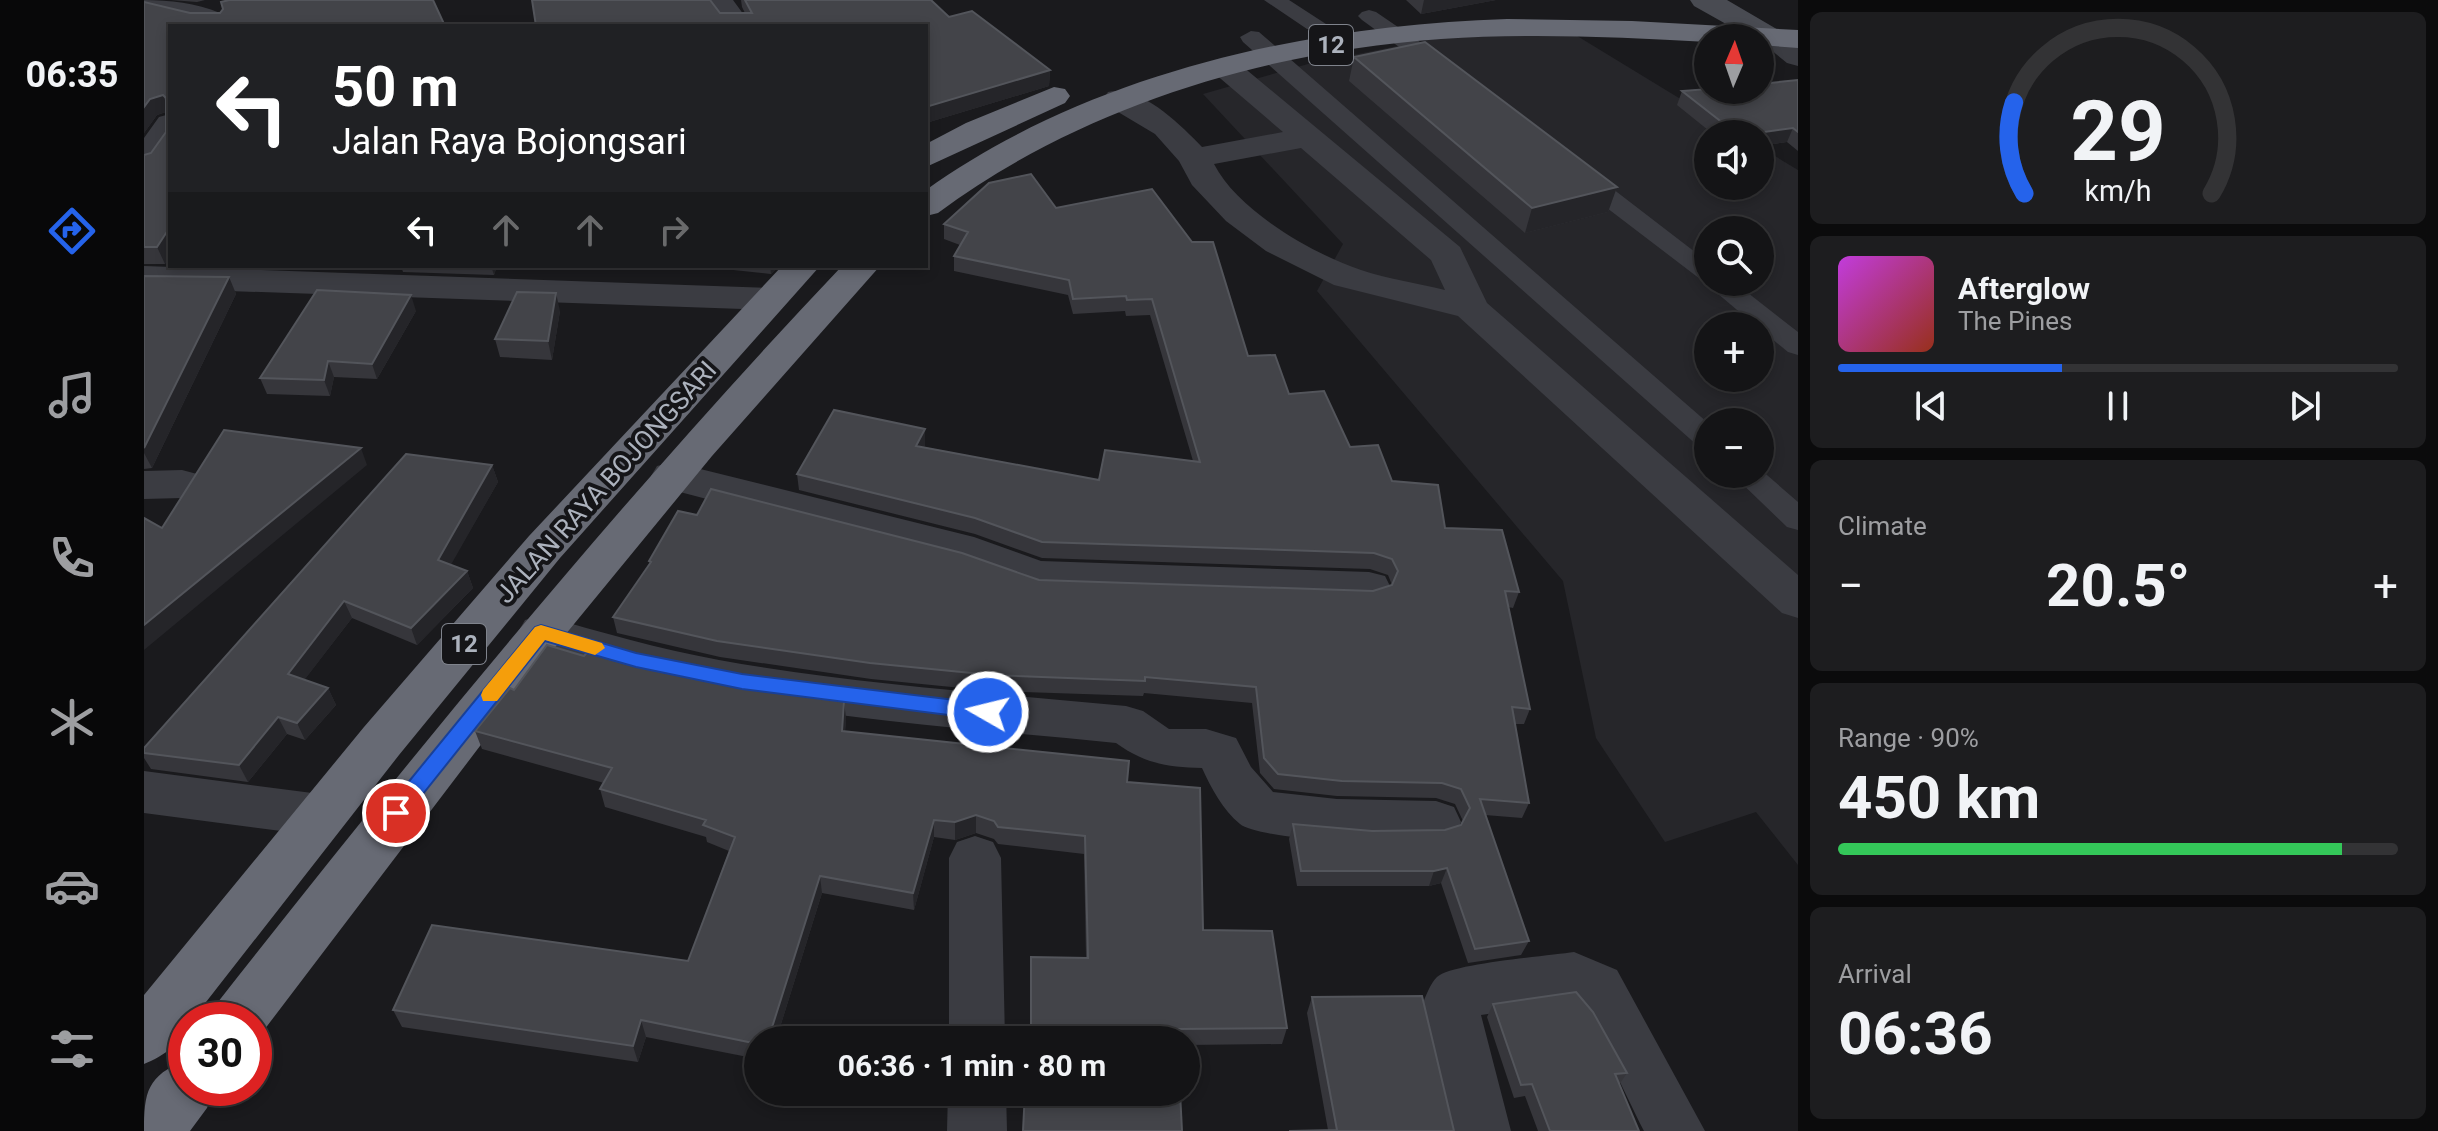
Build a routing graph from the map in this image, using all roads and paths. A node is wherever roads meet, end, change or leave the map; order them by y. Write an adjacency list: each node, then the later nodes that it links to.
1 (718, 0): 9 (street)
2 (1274, 0): 10 (lane)
3 (1704, 0): 6 (main road)
4 (144, 5): 5 (street)
5 (213, 15)
6 (1735, 15): 7 (highway, 12); 8 (highway, 12); 13 (main road)
7 (1369, 16): 10 (highway, 12); 11 (lane)
8 (1798, 19)
9 (736, 24)
10 (1315, 24): 12 (highway, 12)
11 (1398, 35): 13 (highway, 12); 14 (highway, 12); 17 (lane)
12 (1251, 37): 14 (lane); 21 (highway, 12)
13 (1784, 38): 15 (street)
14 (1276, 56): 16 (highway, 12); 34 (lane)
15 (1798, 57)
16 (1225, 67): 18 (highway, 12); 20 (street)
17 (1466, 86)
18 (1119, 99): 22 (street); 25 (highway, 12)
19 (168, 127): 23 (street)
20 (1309, 137): 22 (street); 32 (street)
21 (928, 156)
22 (1194, 158): 32 (street)
23 (144, 161)
24 (1563, 162): 26 (lane)
25 (928, 204)
26 (1694, 264)
27 (800, 268): 31 (highway, JALAN RAYA BOJONGSARI / 12)
28 (860, 268): 35 (highway, JALAN RAYA BOJONGSARI / 12)
29 (144, 277): 31 (street)
30 (1735, 296): 33 (lane)
31 (770, 299): 42 (highway, JALAN RAYA BOJONGSARI / 12)
32 (1471, 308): 39 (street)
33 (1798, 346)
34 (1694, 427)
35 (672, 476): 38 (street); 40 (highway, JALAN RAYA BOJONGSARI / 12)
36 (1763, 488): 37 (lane)
37 (1798, 519)
38 (1369, 588)
39 (1798, 601)
40 (541, 632): 43 (street); 45 (highway, JALAN RAYA BOJONGSARI / 12)
41 (144, 792): 42 (street)
42 (320, 815): 47 (highway, JALAN RAYA BOJONGSARI / 12)
43 (1436, 822)
44 (975, 858): 46 (street)
45 (252, 1002)
46 (977, 1026)
47 (144, 1038)
48 (173, 1106): 50 (highway)
49 (977, 1106): 51 (street)
50 (154, 1131)
51 (977, 1131)
52 (1481, 1131): 53 (street)
53 (1675, 1131)

